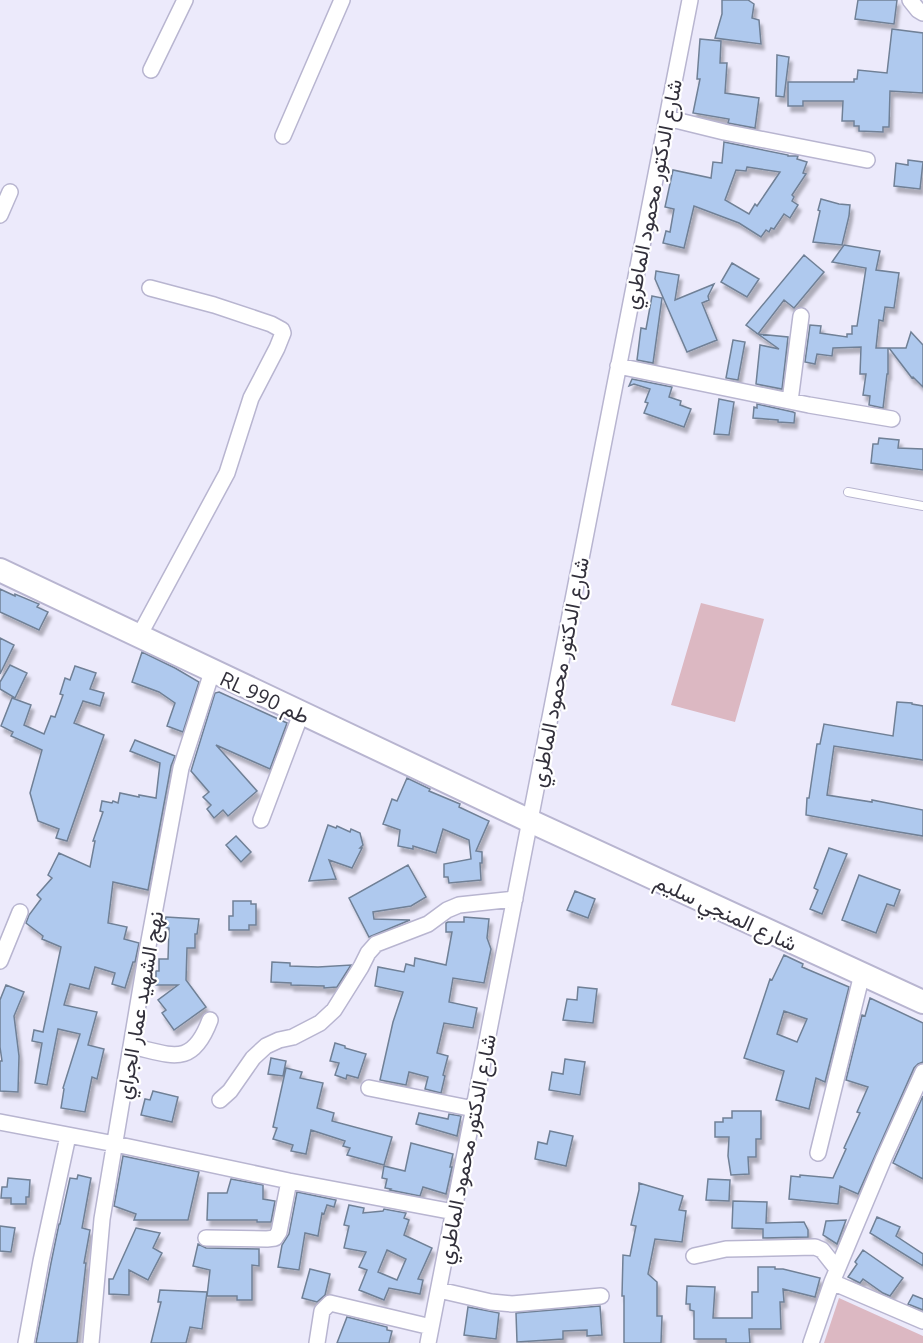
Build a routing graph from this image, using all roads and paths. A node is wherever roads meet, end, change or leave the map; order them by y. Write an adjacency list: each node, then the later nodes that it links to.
1 (185, 0): 6 (street)
2 (342, 0): 8 (street)
3 (690, 0): 7 (street, شارع الدكتور محمود الماطري)
4 (909, 0): 5 (street)
5 (923, 13)
6 (151, 70)
7 (667, 118): 9 (street); 14 (street, شارع الدكتور محمود الماطري)
8 (283, 136)
9 (867, 160)
10 (10, 192): 11 (street)
11 (0, 215)
12 (150, 288): 20 (street)
13 (801, 316): 15 (street)
14 (618, 366): 15 (street); 24 (street, شارع الدكتور محمود الماطري)
15 (790, 401): 16 (street)
16 (892, 419)
17 (848, 492): 18 (lane)
18 (923, 506)
19 (0, 570): 20 (street, RL طم 990)
20 (138, 636): 21 (street, RL طم 990)
21 (212, 672): 22 (street, RL طم 990); 31 (street, نهج الشهيد عمار الجراي)
22 (301, 714): 23 (street); 24 (street, RL طم 990)
23 (261, 820)
24 (530, 821): 25 (street, شارع الدكتور محمود الماطري); 28 (street, شارع المنجي سليم)
25 (515, 899): 34 (street); 35 (street, شارع الدكتور محمود الماطري)
26 (20, 912): 27 (street)
27 (0, 961)
28 (862, 974): 29 (street, شارع المنجي سليم); 39 (street)
29 (923, 1002)
30 (210, 1020): 31 (street)
31 (131, 1046): 38 (street, نهج الشهيد عمار الجراي)
32 (923, 1072): 44 (street)
33 (369, 1088): 35 (street)
34 (220, 1100)
35 (474, 1109): 41 (street, شارع الدكتور محمود الماطري)
36 (0, 1122): 37 (street)
37 (68, 1136): 38 (street); 49 (street)
38 (115, 1144): 40 (street); 50 (street, نهج الشهيد عمار الجراي)
39 (818, 1153)
40 (289, 1181): 41 (street); 42 (street)
41 (454, 1212): 45 (street, شارع الدكتور محمود الماطري)
42 (206, 1238)
43 (694, 1256): 44 (street)
44 (835, 1275): 47 (street); 53 (street)
45 (439, 1290): 46 (street); 48 (street, شارع الدكتور محمود الماطري)
46 (601, 1296)
47 (923, 1321)
48 (432, 1327): 51 (street); 52 (street, شارع الدكتور محمود الماطري)
49 (26, 1343)
50 (91, 1343)
51 (317, 1343)
52 (428, 1343)
53 (811, 1343)

